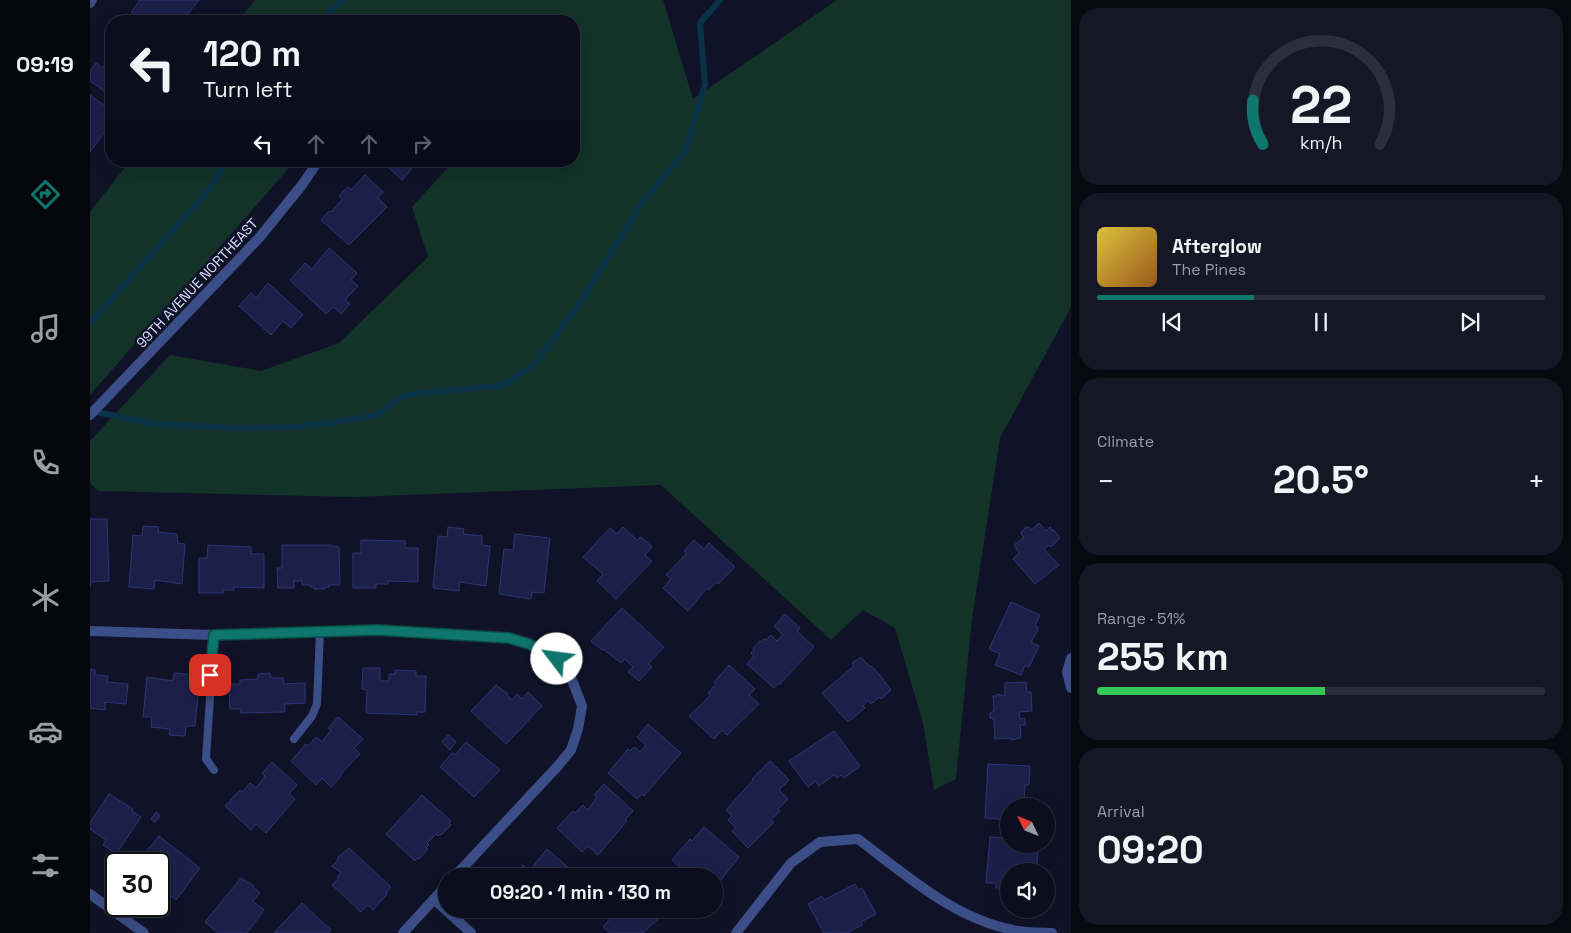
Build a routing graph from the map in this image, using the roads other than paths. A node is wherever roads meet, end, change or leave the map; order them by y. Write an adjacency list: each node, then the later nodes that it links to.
1 (314, 167): 2 (street, 99TH AVENUE NORTHEAST)
2 (90, 415)
3 (90, 631): 5 (street)
4 (320, 631): 5 (street); 8 (lane); 10 (street)
5 (214, 635): 9 (lane)
6 (1071, 658): 7 (street)
7 (1071, 688)
8 (294, 739)
9 (214, 770)
10 (462, 868)
11 (90, 894): 14 (street)
12 (438, 895): 13 (street)
13 (434, 899): 15 (street); 16 (street)
14 (144, 933)
15 (403, 933)
16 (470, 933)
17 (736, 933): 18 (street)
18 (1052, 933)

